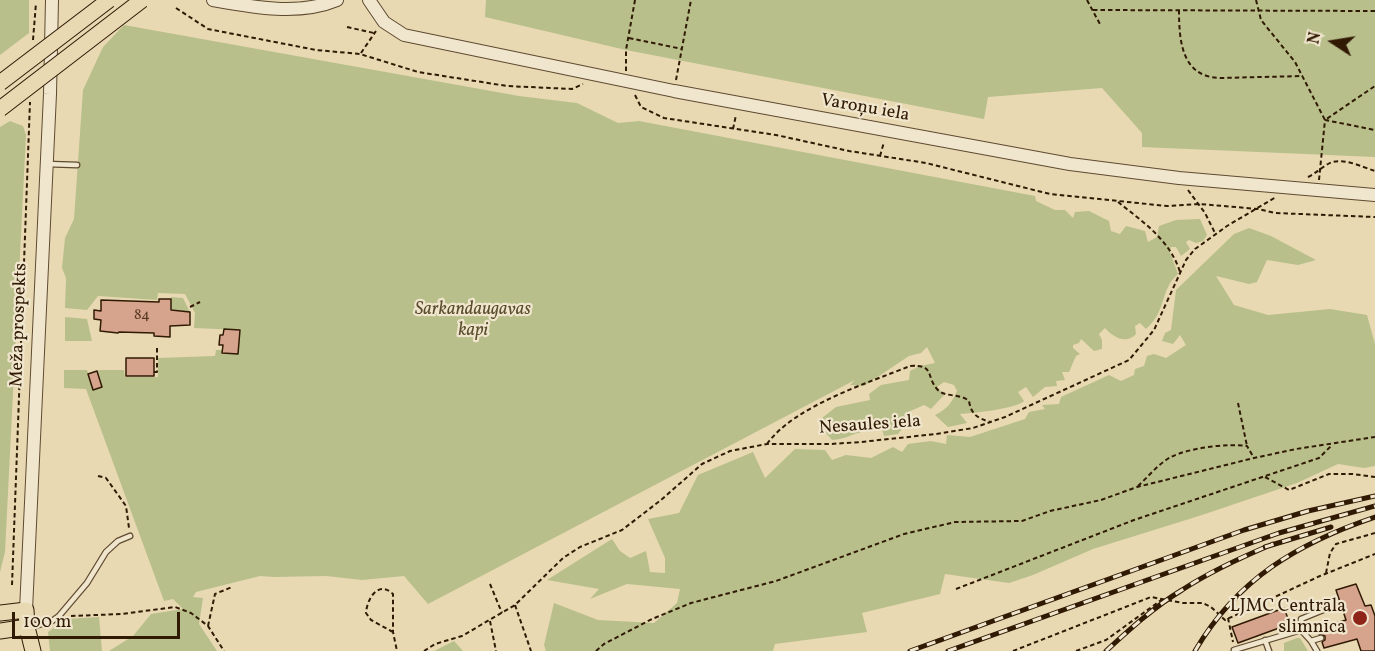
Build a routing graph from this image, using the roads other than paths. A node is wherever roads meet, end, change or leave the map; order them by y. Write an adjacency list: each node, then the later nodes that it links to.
1 (52, 0): 9 (street, Meža prospekts)
2 (110, 0): 7 (main road, bridge)
3 (142, 0): 8 (main road, bridge)
4 (213, 0): 5 (street)
5 (337, 0)
6 (369, 0): 11 (street, Varoņu iela)
7 (0, 83)
8 (0, 109)
9 (47, 164): 10 (lane); 14 (street, Meža prospekts)
10 (77, 165)
11 (1375, 195)
12 (130, 536): 16 (lane)
13 (1328, 608): 17 (lane)
14 (26, 610): 15 (main road); 16 (main road, Meža prospekts)
15 (0, 613)
16 (27, 627): 18 (main road); 23 (main road, Meža prospekts)
17 (1301, 630): 20 (lane); 21 (lane)
18 (0, 631)
19 (1321, 638): 21 (lane)
20 (1265, 640): 22 (lane); 24 (lane)
21 (1311, 641): 25 (lane)
22 (1234, 650)
23 (33, 651)
24 (1269, 651)
25 (1317, 651)

